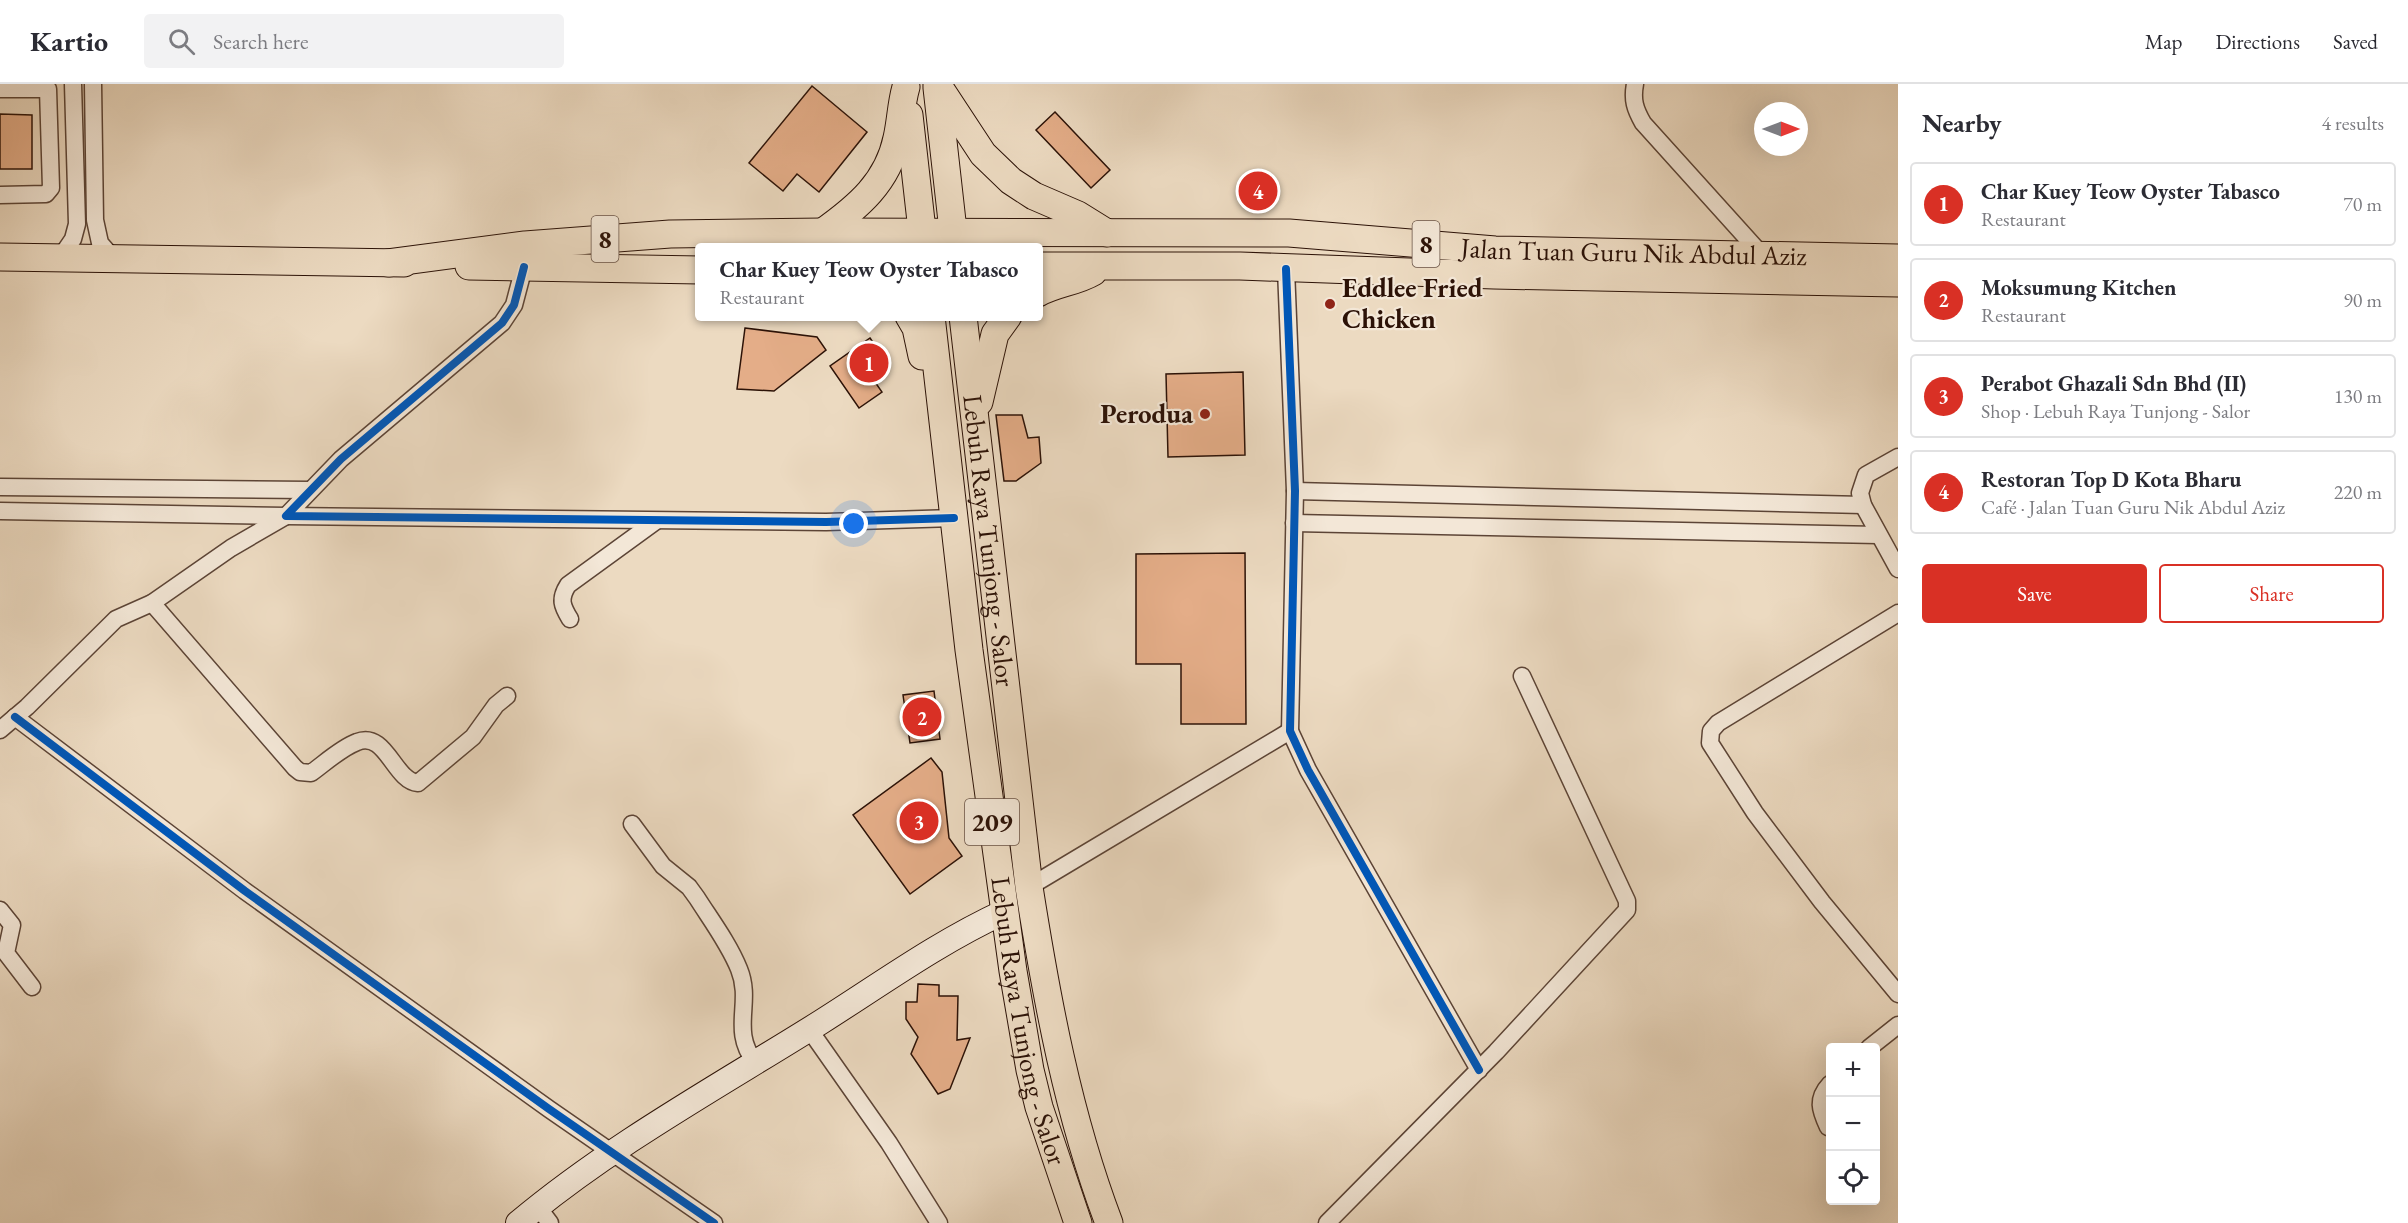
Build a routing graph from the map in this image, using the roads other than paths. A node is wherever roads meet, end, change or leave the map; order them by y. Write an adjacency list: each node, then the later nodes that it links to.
1 (73, 84): 9 (street)
2 (93, 84): 10 (street)
3 (937, 84): 12 (main road); 14 (main road)
4 (1635, 84): 15 (street)
5 (27, 86): 7 (street); 8 (street)
6 (906, 86): 11 (main road); 13 (main road)
7 (0, 89)
8 (0, 195)
9 (77, 220): 10 (street); 17 (street)
10 (94, 220): 18 (street)
11 (823, 232): 13 (main road, Jalan Tuan Guru Nik Abdul Aziz / 8); 20 (main road, Jalan Tuan Guru Nik Abdul Aziz / 8)
12 (1107, 233): 14 (main road, Jalan Tuan Guru Nik Abdul Aziz / 8); 15 (main road, Jalan Tuan Guru Nik Abdul Aziz / 8)
13 (923, 240): 14 (main road, Jalan Tuan Guru Nik Abdul Aziz / 8)
14 (954, 240)
15 (1763, 256): 19 (main road, Jalan Tuan Guru Nik Abdul Aziz / 8)
16 (0, 257): 17 (main road, 8)
17 (60, 258): 18 (main road, 8)
18 (113, 258): 20 (main road, 8)
19 (1898, 258)
20 (388, 263): 23 (main road, 8)
21 (1104, 265): 22 (main road, Jalan Tuan Guru Nik Abdul Aziz / 8); 24 (main road, Jalan Tuan Guru Nik Abdul Aziz / 8); 27 (main road)
22 (1043, 266)
23 (524, 267): 25 (main road, 8); 37 (street)
24 (1286, 269): 26 (main road, Jalan Tuan Guru Nik Abdul Aziz / 8); 36 (street)
25 (695, 270)
26 (1898, 283)
27 (1043, 290)
28 (912, 321): 32 (main road)
29 (932, 321): 32 (main road, Lebuh Raya Tunjong - Salor / 209)
30 (964, 321): 33 (main road, Lebuh Raya Tunjong - Salor / 209)
31 (1005, 321): 33 (main road)
32 (941, 414): 40 (main road, Lebuh Raya Tunjong - Salor / 209)
33 (975, 416): 54 (main road, Lebuh Raya Tunjong - Salor / 209)
34 (1898, 457): 38 (street)
35 (0, 487): 37 (street)
36 (1295, 491): 38 (street); 42 (street)
37 (299, 503): 39 (street); 41 (street); 45 (street)
38 (1863, 505): 43 (street)
39 (0, 511)
40 (954, 518): 41 (street); 56 (main road, Lebuh Raya Tunjong - Salor / 209)
41 (656, 521): 47 (street)
42 (1294, 523): 43 (street); 52 (street)
43 (1878, 535): 44 (street)
44 (1898, 569)
45 (152, 603): 49 (street); 50 (street)
46 (1898, 614): 58 (street)
47 (570, 619)
48 (1522, 676): 63 (street)
49 (507, 696)
50 (27, 707): 51 (street); 66 (street)
51 (0, 730)
52 (1290, 731): 54 (street); 63 (street)
53 (632, 824): 62 (street)
54 (1029, 887): 72 (main road, Lebuh Raya Tunjong - Salor / 209)
55 (0, 910): 57 (street)
56 (1004, 912): 60 (main road); 71 (main road, Lebuh Raya Tunjong - Salor / 209)
57 (32, 987)
58 (1898, 994)
59 (1898, 1024): 61 (street)
60 (809, 1029): 62 (main road); 70 (street)
61 (1874, 1043)
62 (755, 1062): 66 (main road)
63 (1479, 1070): 73 (street)
64 (1826, 1090): 65 (street)
65 (1826, 1122)
66 (613, 1153): 67 (main road); 69 (street)
67 (544, 1215): 68 (main road)
68 (519, 1223)
69 (714, 1223)
70 (939, 1223)
71 (1078, 1223)
72 (1109, 1223)
73 (1327, 1223)

